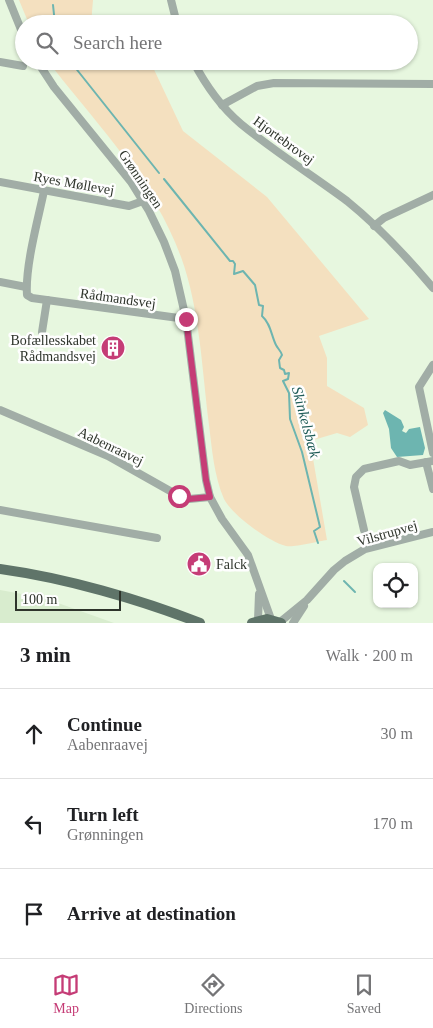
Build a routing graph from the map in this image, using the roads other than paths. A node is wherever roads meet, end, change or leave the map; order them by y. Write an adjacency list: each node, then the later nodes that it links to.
1 (8, 0): 4 (street)
2 (171, 0): 3 (street)
3 (175, 15)
4 (15, 16)
5 (0, 62): 6 (street)
6 (15, 65)
7 (43, 70): 14 (street, Grønningen)
8 (198, 70): 10 (street, Hjortebrovej)
9 (433, 84): 10 (street)
10 (222, 105): 15 (street, Hjortebrovej)
11 (0, 182): 12 (street, Ryes Møllevej)
12 (44, 191): 14 (street, Ryes Møllevej); 17 (street)
13 (433, 196): 15 (street)
14 (143, 201): 20 (street, Grønningen)
15 (374, 226): 18 (street, Hjortebrovej)
16 (0, 282): 17 (street, Rådmandsvej)
17 (26, 287): 19 (street, Rådmandsvej)
18 (433, 288)
19 (47, 300): 20 (street, Rådmandsvej); 21 (street)
20 (186, 319): 28 (street, Grønningen)
21 (42, 332)
22 (433, 365): 24 (street)
23 (0, 410): 28 (street, Aabenraavej)
24 (432, 440): 25 (street)
25 (433, 453)
26 (430, 461): 27 (street); 30 (street)
27 (433, 489)
28 (210, 497): 34 (street, Grønningen)
29 (0, 510): 32 (street)
30 (364, 530)
31 (433, 532): 35 (street, Vilstrupvej)
32 (157, 538)
33 (0, 569): 38 (main road)
34 (259, 584): 36 (street, Grønningen); 37 (street, Grønningen)
35 (307, 600): 36 (street, Vilstrupvej); 39 (street, Vilstrupvej)
36 (277, 621): 37 (main road)
37 (255, 622)
38 (201, 623)
39 (293, 623)

